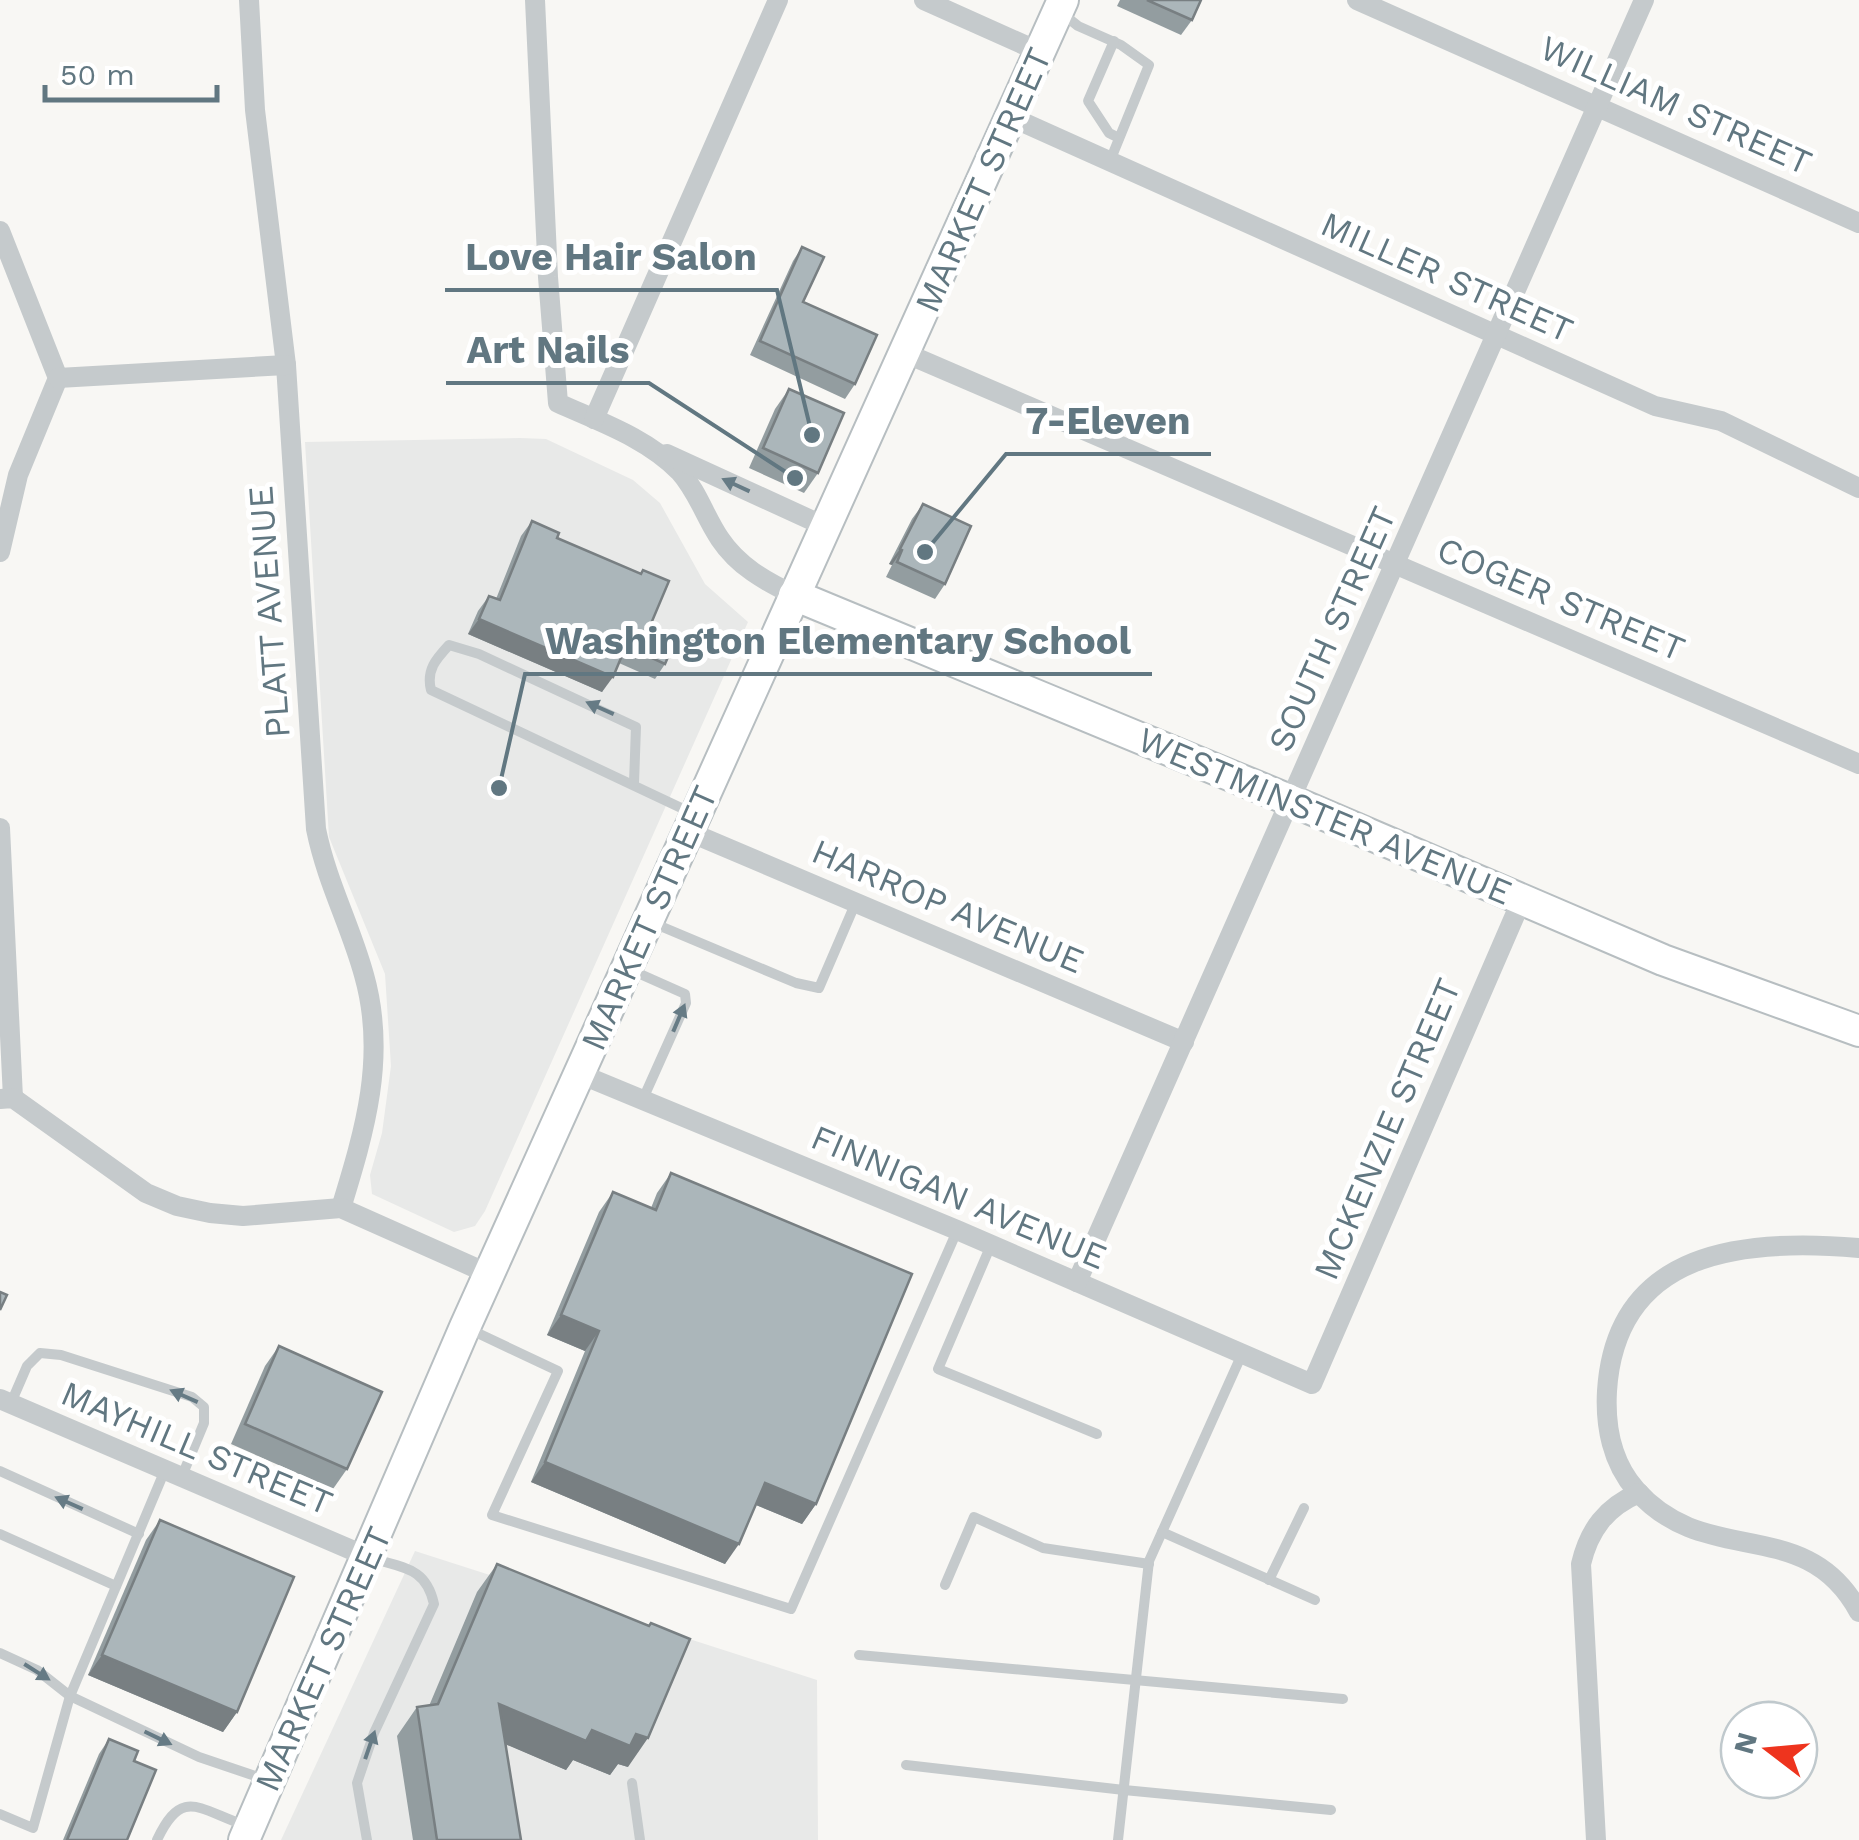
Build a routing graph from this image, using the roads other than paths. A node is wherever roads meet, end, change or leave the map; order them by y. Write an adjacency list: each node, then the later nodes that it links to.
1 (249, 0): 18 (street, PLATT AVENUE)
2 (535, 0): 20 (street)
3 (778, 0): 20 (street)
4 (924, 0): 9 (street)
5 (1357, 0): 10 (street, WILLIAM STREET)
6 (1644, 0): 10 (street, SOUTH STREET)
7 (1061, 5): 8 (lane); 9 (main road, MARKET STREET)
8 (1114, 42): 12 (lane); 12 (lane)
9 (1040, 52): 11 (main road, MARKET STREET)
10 (1598, 105): 14 (street, WILLIAM STREET); 16 (street, SOUTH STREET)
11 (1011, 116): 13 (street, MILLER STREET); 17 (main road, MARKET STREET)
12 (1119, 138): 13 (lane)
13 (1110, 161): 16 (street, MILLER STREET)
14 (1859, 223)
15 (0, 231): 19 (street)
16 (1497, 334): 22 (street, MILLER STREET); 25 (street, SOUTH STREET)
17 (905, 353): 23 (main road, MARKET STREET); 25 (street, COGER STREET)
18 (286, 366): 19 (street); 41 (street, PLATT AVENUE)
19 (58, 378): 24 (street)
20 (594, 419): 21 (street)
21 (645, 444): 23 (street, one-way to 21); 26 (street)
22 (1859, 488)
23 (824, 526): 26 (main road, MARKET STREET)
24 (0, 552)
25 (1396, 564): 27 (street, COGER STREET); 29 (street, SOUTH STREET)
26 (794, 595): 29 (main road, WESTMINSTER AVENUE); 30 (main road, MARKET STREET)
27 (1859, 764)
28 (634, 783): 28 (lane, one-way to 28); 30 (lane)
29 (1292, 801): 32 (main road, WESTMINSTER AVENUE); 37 (street, SOUTH STREET)
30 (691, 822): 33 (street, HARROP AVENUE); 34 (main road, MARKET STREET)
31 (0, 828): 39 (street)
32 (1522, 899): 36 (main road, WESTMINSTER AVENUE); 49 (street, MCKENZIE STREET)
33 (856, 902): 34 (lane); 37 (street, HARROP AVENUE)
34 (648, 920): 35 (main road, MARKET STREET)
35 (626, 967): 38 (main road, MARKET STREET); 40 (lane, one-way to 35)
36 (1859, 1031)
37 (1184, 1042): 46 (street, SOUTH STREET)
38 (580, 1074): 40 (street, FINNIGAN AVENUE); 45 (main road, MARKET STREET)
39 (6, 1098): 41 (street)
40 (643, 1100): 42 (street, FINNIGAN AVENUE)
41 (340, 1208): 45 (street)
42 (957, 1230): 43 (street, FINNIGAN AVENUE); 47 (lane)
43 (991, 1245): 46 (street, FINNIGAN AVENUE); 51 (lane)
44 (1859, 1248): 54 (street)
45 (488, 1274): 47 (main road, MARKET STREET)
46 (1077, 1282): 48 (street, FINNIGAN AVENUE)
47 (465, 1327): 59 (main road, MARKET STREET)
48 (1242, 1354): 49 (street, FINNIGAN AVENUE); 56 (lane)
49 (1312, 1384)
50 (5, 1401): 53 (street, MAYHILL STREET); 53 (lane, one-way to 50)
51 (1098, 1434)
52 (0, 1472): 58 (lane, one-way to 52)
53 (174, 1474): 58 (lane); 59 (street, MAYHILL STREET)
54 (1638, 1493): 65 (street); 82 (street)
55 (1304, 1508): 61 (lane)
56 (1162, 1532): 60 (lane); 61 (lane)
57 (0, 1534): 63 (lane)
58 (138, 1534): 63 (lane)
59 (368, 1557): 72 (main road, MARKET STREET); 79 (lane, one-way to 59)
60 (1149, 1564): 62 (lane); 68 (lane)
61 (1269, 1580): 64 (lane)
62 (945, 1584)
63 (116, 1586): 69 (lane)
64 (1315, 1600)
65 (1859, 1612)
66 (0, 1653): 69 (lane, one-way to 69)
67 (859, 1655): 68 (lane)
68 (1136, 1683): 70 (lane); 74 (lane)
69 (70, 1696): 72 (lane, one-way to 72); 76 (lane)
70 (1343, 1699)
71 (906, 1765): 74 (lane)
72 (270, 1781): 77 (main road, MARKET STREET)
73 (632, 1783): 80 (lane)
74 (1124, 1790): 75 (lane); 81 (lane)
75 (1332, 1810)
76 (0, 1814)
77 (247, 1834): 78 (lane)
78 (157, 1840)
79 (367, 1840)
80 (640, 1840)
81 (1118, 1840)
82 (1596, 1840)

